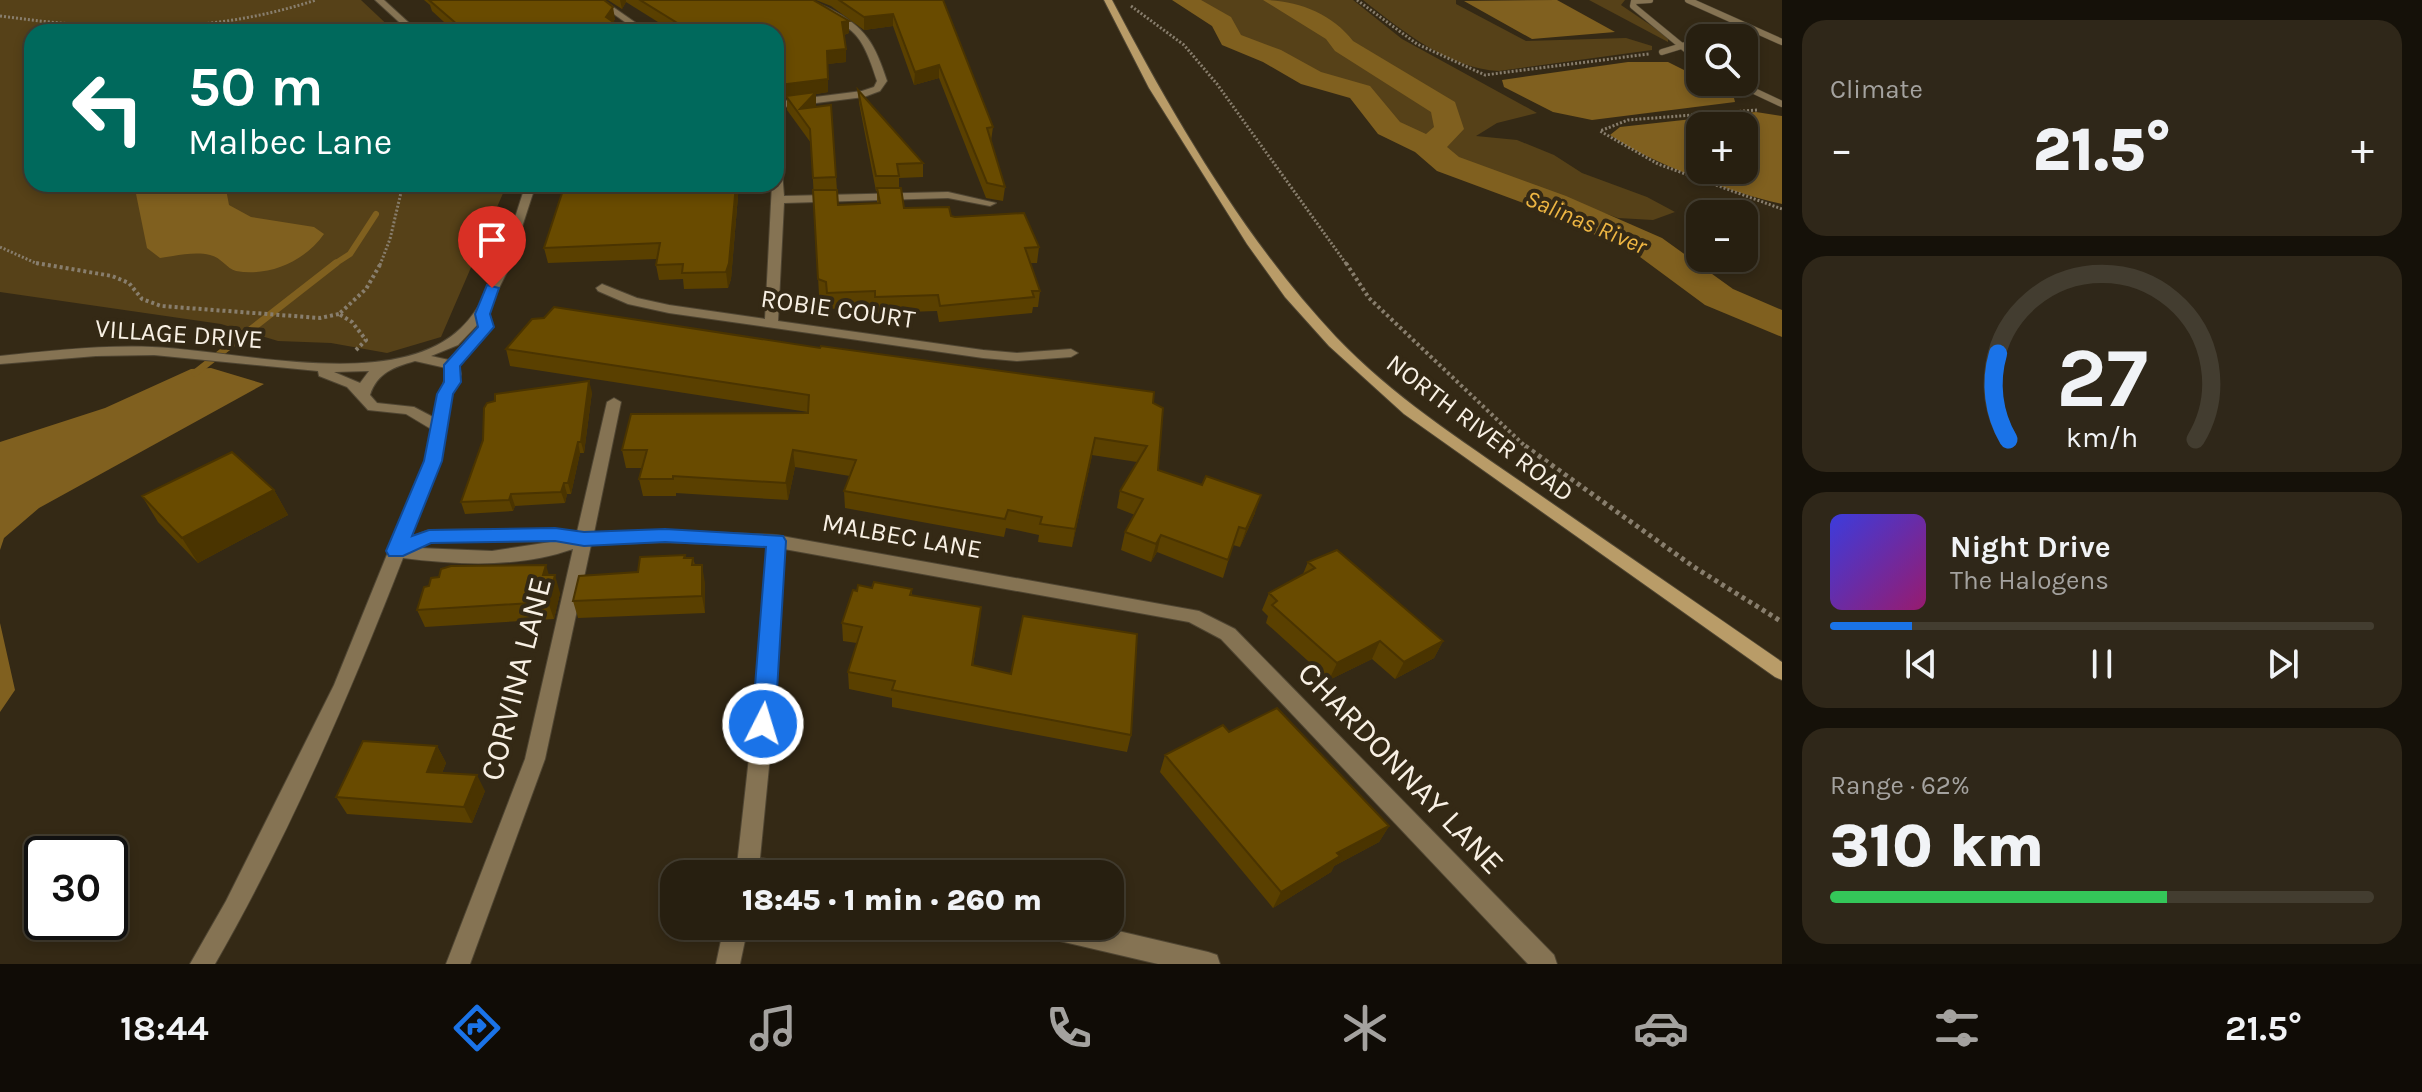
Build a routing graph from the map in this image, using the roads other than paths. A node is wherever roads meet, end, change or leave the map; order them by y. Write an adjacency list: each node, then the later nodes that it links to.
1 (399, 0): 7 (street)
2 (598, 0): 9 (street)
3 (804, 0): 14 (street)
4 (1108, 0): 38 (main road, NORTH RIVER ROAD)
5 (1650, 0): 11 (lane)
6 (1688, 0): 10 (lane)
7 (381, 2): 8 (street)
8 (406, 24)
9 (633, 24)
10 (1782, 42)
11 (1685, 45): 12 (lane)
12 (1662, 52)
13 (1758, 95): 15 (lane)
14 (784, 104)
15 (1779, 107)
16 (528, 192): 21 (street)
17 (778, 192): 18 (street)
18 (779, 200): 19 (street); 22 (street)
19 (990, 203)
20 (602, 288): 22 (street, ROBIE COURT)
21 (482, 314): 24 (street); 26 (street)
22 (771, 324): 23 (street, ROBIE COURT)
23 (1071, 353)
24 (419, 358): 26 (street); 27 (street, VILLAGE DRIVE)
25 (0, 360): 28 (street, VILLAGE DRIVE)
26 (452, 365): 29 (street)
27 (387, 366): 28 (street, VILLAGE DRIVE); 30 (street)
28 (307, 367): 30 (street, VILLAGE DRIVE)
29 (445, 394): 32 (street); 33 (street)
30 (363, 395): 32 (street, VILLAGE DRIVE)
31 (614, 402): 34 (street, CORVINA LANE)
32 (409, 410): 33 (street)
33 (439, 427): 36 (street)
34 (584, 539): 35 (street, MALBEC LANE); 36 (street, MALBEC LANE); 43 (street, CORVINA LANE)
35 (776, 541): 37 (street, MALBEC LANE); 39 (street)
36 (396, 551): 42 (street)
37 (1207, 622): 46 (street, CHARDONNAY LANE)
38 (1782, 672)
39 (748, 860)
40 (733, 940): 44 (street)
41 (1106, 940): 45 (street)
42 (202, 964)
43 (458, 964)
44 (728, 964)
45 (1208, 964)
46 (1545, 964)

